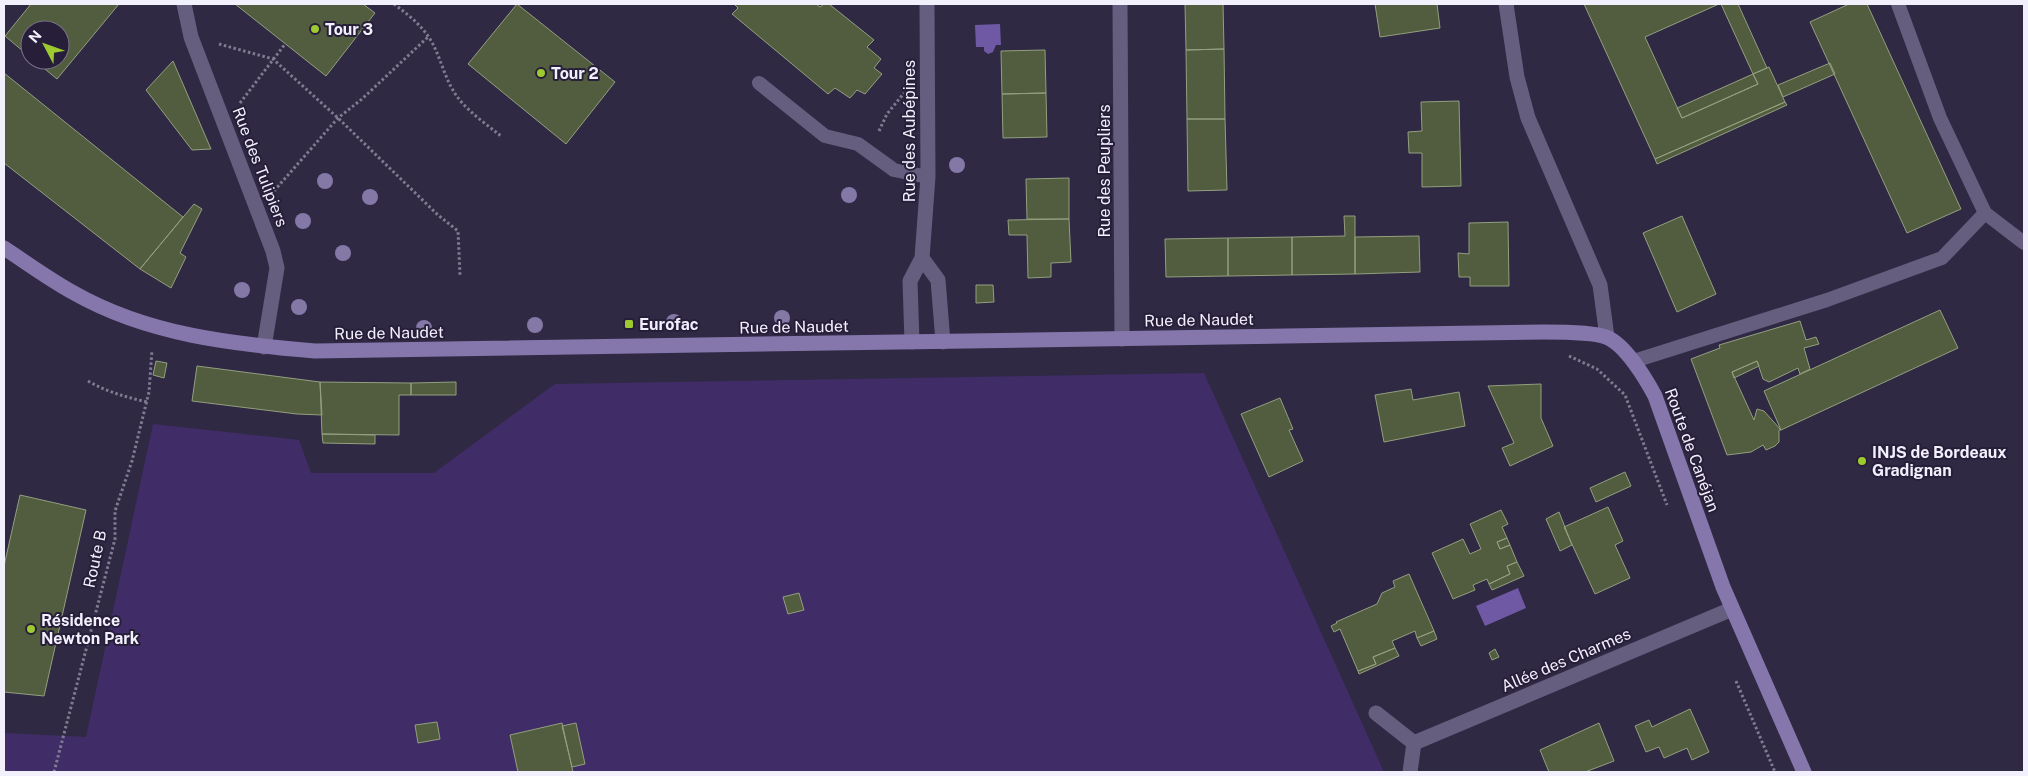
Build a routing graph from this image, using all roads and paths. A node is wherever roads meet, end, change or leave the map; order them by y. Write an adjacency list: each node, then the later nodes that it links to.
1 (184, 4): 8 (street, Rue des Tulipiers)
2 (394, 4): 7 (path)
3 (927, 4): 17 (street, Rue des Aubépines)
4 (1120, 4): 25 (street, Rue des Peupliers)
5 (1506, 4): 24 (street)
6 (1898, 4): 19 (lane)
7 (428, 36): 13 (path); 15 (path)
8 (191, 37): 10 (path); 14 (street, Rue des Tulipiers)
9 (285, 44): 10 (path)
10 (273, 59): 13 (path); 14 (path)
11 (759, 82): 16 (lane)
12 (907, 90): 16 (path)
13 (338, 118): 18 (path); 23 (path)
14 (224, 122): 18 (street, Rue des Tulipiers)
15 (501, 136)
16 (868, 152): 17 (lane)
17 (928, 177): 22 (street, Rue des Aubépines)
18 (258, 209): 29 (street, Rue des Tulipiers)
19 (1985, 212): 20 (lane); 33 (lane)
20 (2024, 243)
21 (4, 248): 29 (street, Rue de Naudet)
22 (922, 258): 26 (street, Rue des Aubépines); 27 (street)
23 (460, 275)
24 (1607, 337): 25 (street, Rue de Naudet); 33 (street, Route de Canéjan)
25 (1122, 339): 27 (street, Rue de Naudet)
26 (912, 342): 27 (street, Rue de Naudet); 29 (street, Rue de Naudet)
27 (943, 342)
28 (144, 347): 30 (path)
29 (264, 347)
30 (152, 350): 31 (path); 35 (path, Route B)
31 (161, 352)
32 (1567, 355): 36 (path)
33 (1634, 361): 37 (street, Route de Canéjan)
34 (88, 381): 35 (path)
35 (147, 402): 41 (path, Route B)
36 (1668, 506)
37 (1732, 609): 40 (street, Allée des Charmes); 44 (street, Route de Canéjan)
38 (1733, 672): 43 (path)
39 (1376, 713): 40 (street)
40 (1414, 743): 42 (street)
41 (54, 772)
42 (1410, 772)
43 (1775, 772)
44 (1804, 772)

